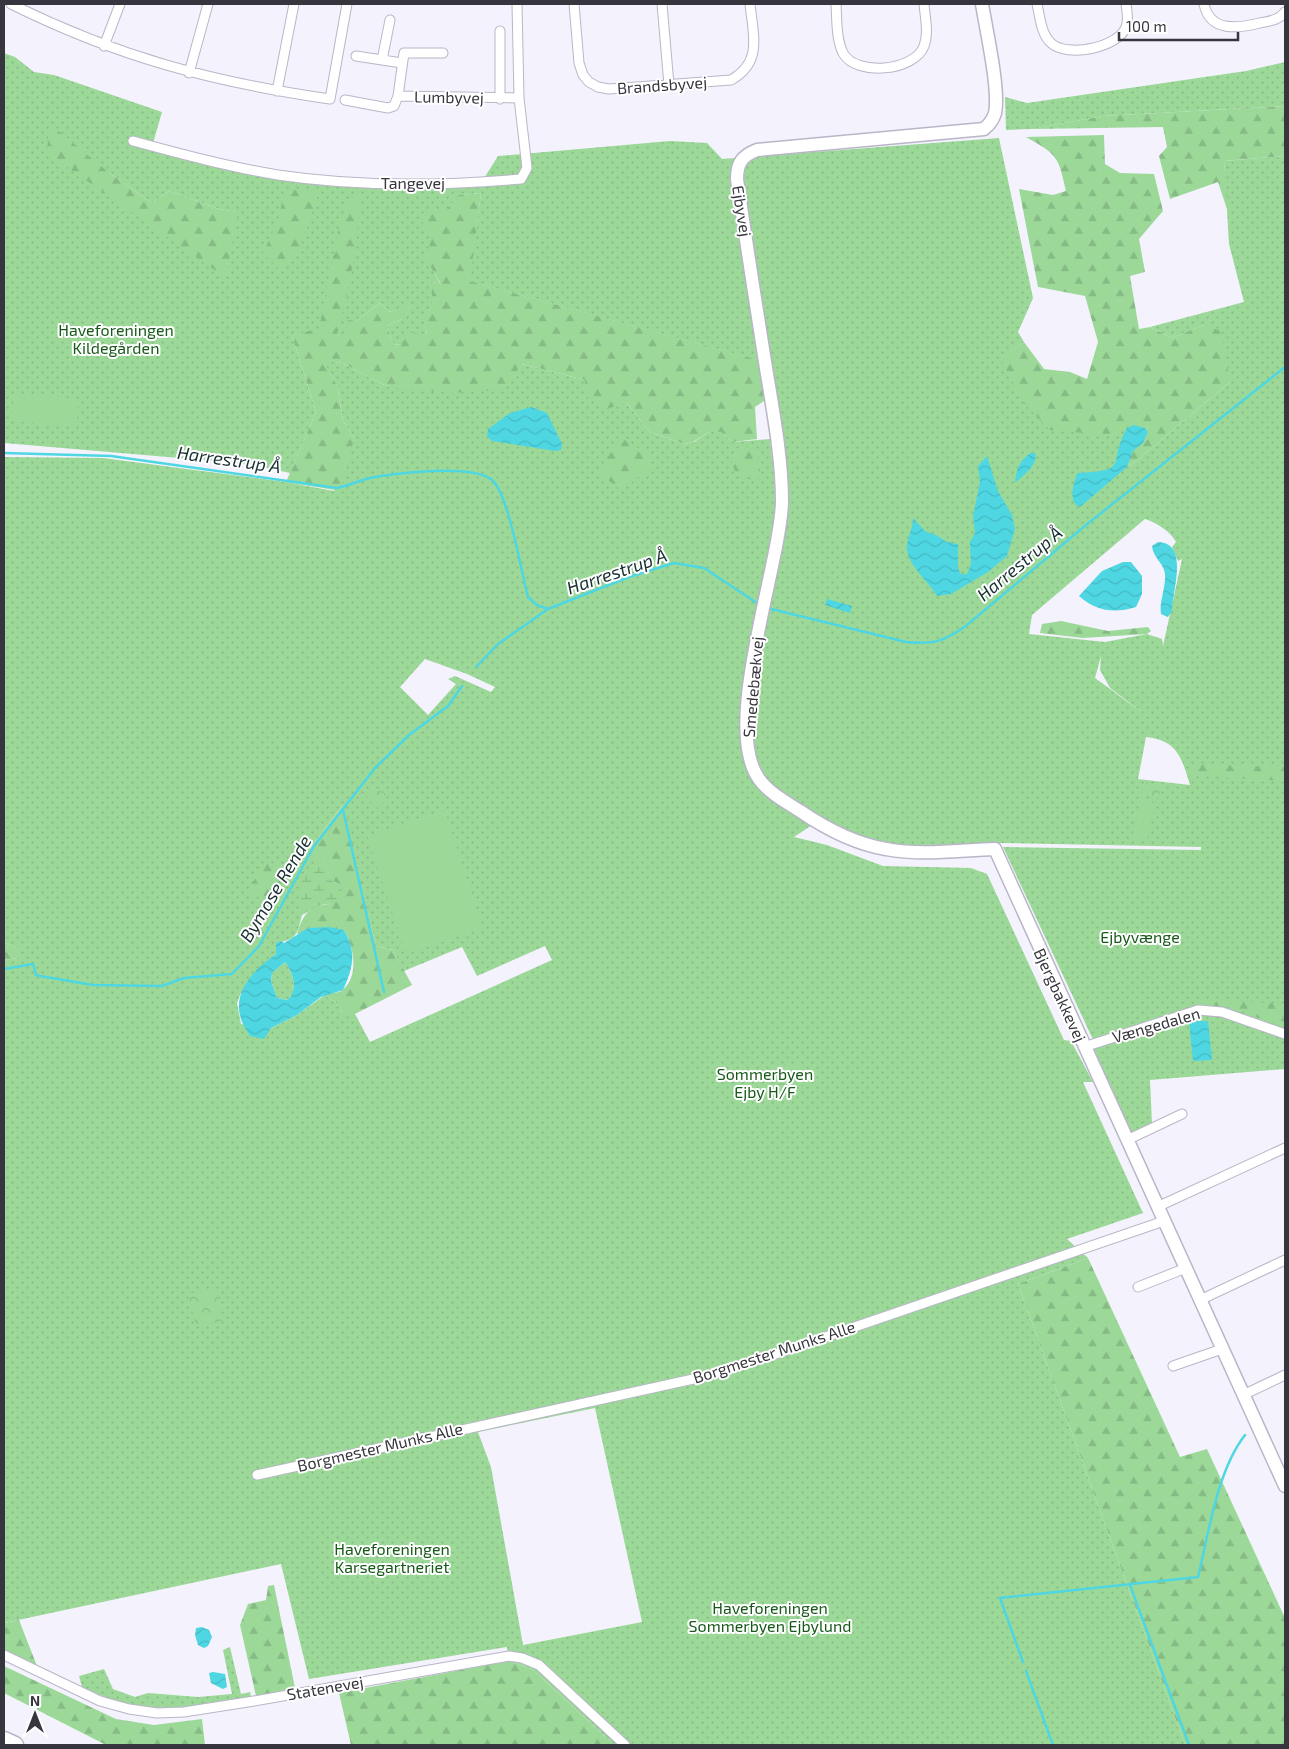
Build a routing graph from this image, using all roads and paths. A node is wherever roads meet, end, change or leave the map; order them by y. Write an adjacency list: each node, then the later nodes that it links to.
1 (11, 4): 16 (street)
2 (120, 4): 20 (street)
3 (208, 4): 25 (street)
4 (294, 4): 27 (street)
5 (347, 4): 27 (street)
6 (517, 4): 30 (street, Tangevej)
7 (574, 4): 26 (street, Brandsbyvej)
8 (662, 4): 26 (street)
9 (750, 4): 26 (street, Brandsbyvej)
10 (836, 4): 11 (street)
11 (924, 4)
12 (982, 4): 33 (street, Ejbyvej)
13 (1037, 4): 14 (street)
14 (1126, 4)
15 (1204, 4): 17 (street)
16 (23, 7): 20 (street)
17 (1285, 12)
18 (390, 20): 23 (street)
19 (500, 31): 29 (street, Lumbyvej)
20 (104, 46): 25 (street)
21 (443, 53): 24 (street)
22 (356, 56): 23 (street)
23 (382, 60): 24 (street)
24 (402, 63): 28 (street, Lumbyvej)
25 (189, 73): 27 (street)
26 (669, 85)
27 (277, 91)
28 (398, 96): 29 (street, Lumbyvej); 31 (street, Lumbyvej)
29 (500, 98): 30 (street, Lumbyvej)
30 (519, 98): 32 (street, Tangevej)
31 (345, 100)
32 (133, 141)
33 (762, 607): 34 (street, Smedebækvej)
34 (995, 849): 36 (street, Bjergbakkevej)
35 (1285, 1034): 36 (street, Vængedalen)
36 (1084, 1047): 38 (street, Bjergbakkevej)
37 (1182, 1114): 38 (street)
38 (1127, 1140): 40 (street, Bjergbakkevej)
39 (1285, 1148): 40 (street)
40 (1157, 1207): 41 (street, Bjergbakkevej)
41 (1164, 1221): 43 (street, Bjergbakkevej); 50 (street, Borgmester Munks Alle)
42 (1285, 1260): 45 (street)
43 (1186, 1268): 44 (street); 45 (street, Bjergbakkevej)
44 (1138, 1287)
45 (1200, 1300): 46 (street, Bjergbakkevej)
46 (1222, 1349): 47 (street); 49 (street, Bjergbakkevej)
47 (1173, 1366)
48 (1285, 1375): 49 (street)
49 (1243, 1394): 51 (street, Bjergbakkevej)
50 (257, 1475)
51 (1284, 1481)
52 (4, 1655): 55 (street, Statenevej)
53 (4, 1740): 54 (highway)
54 (15, 1745)
55 (625, 1745)

